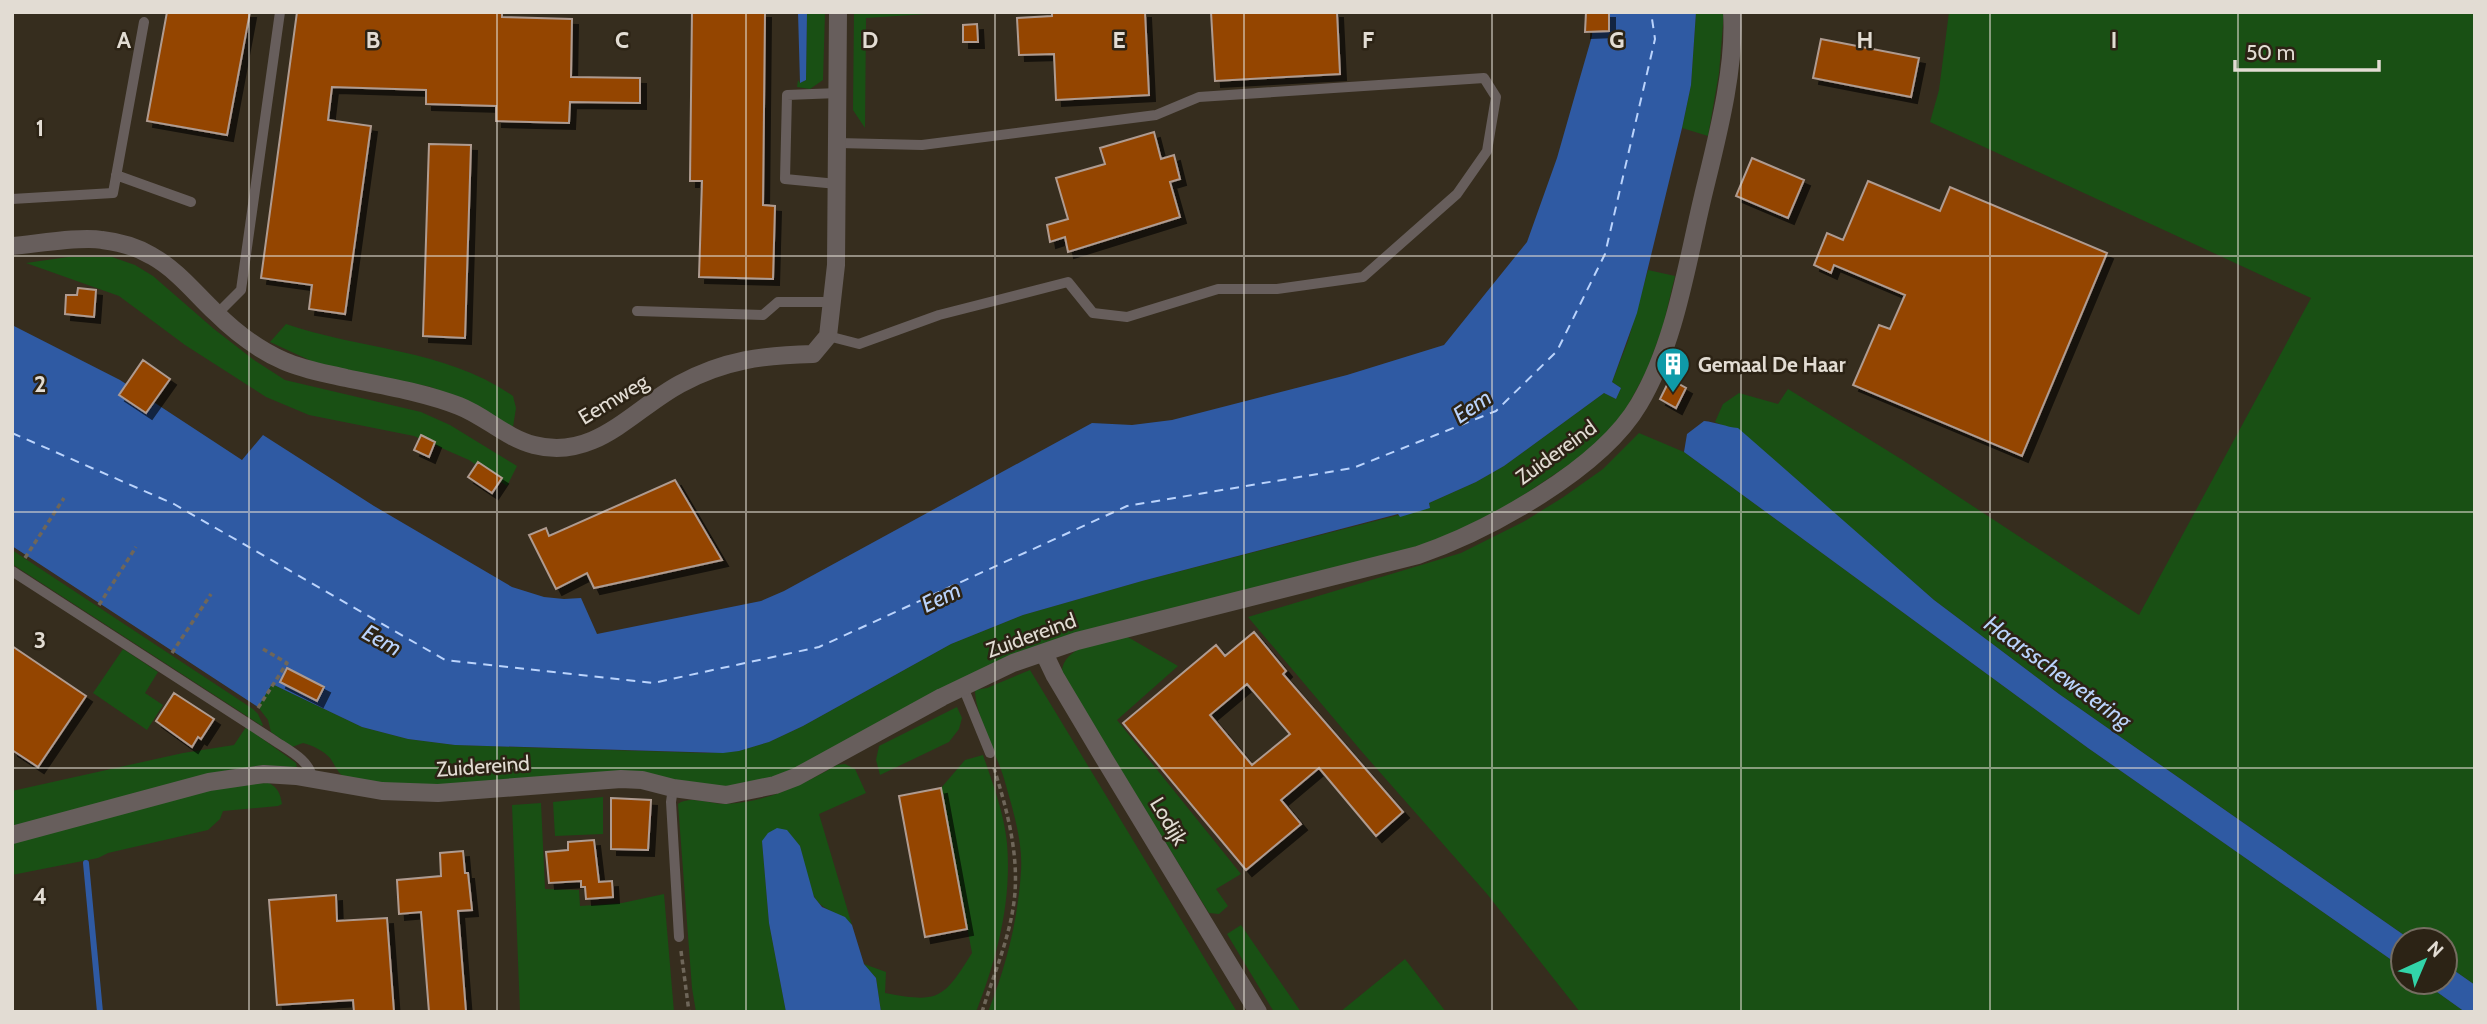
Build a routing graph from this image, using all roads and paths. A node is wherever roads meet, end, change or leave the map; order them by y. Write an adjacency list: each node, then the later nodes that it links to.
1 (281, 12): 14 (lane)
2 (838, 12): 5 (street)
3 (1732, 12): 24 (street, Zuidereind)
4 (144, 22): 7 (lane)
5 (838, 93): 6 (street); 8 (lane)
6 (838, 143): 8 (street); 15 (lane)
7 (116, 175): 9 (lane); 10 (lane)
8 (837, 184): 12 (street)
9 (12, 199)
10 (191, 202)
11 (12, 246): 14 (street, Eemweg)
12 (832, 302): 13 (lane); 15 (street)
13 (637, 311)
14 (217, 314): 15 (street, Eemweg)
15 (828, 337)
16 (64, 498): 18 (path)
17 (136, 547): 21 (path)
18 (25, 558)
19 (12, 571): 28 (lane)
20 (211, 594): 23 (path)
21 (99, 605)
22 (263, 649): 26 (path)
23 (172, 653)
24 (1044, 653): 25 (street, Zuidereind); 34 (street, Lodijk)
25 (963, 687): 27 (lane); 29 (street, Zuidereind)
26 (258, 708)
27 (990, 753): 33 (path)
28 (312, 779): 29 (street, Zuidereind); 30 (street, Zuidereind)
29 (673, 788): 31 (lane)
30 (12, 835)
31 (679, 937): 32 (path)
32 (689, 1012)
33 (982, 1012)
34 (1258, 1012)

